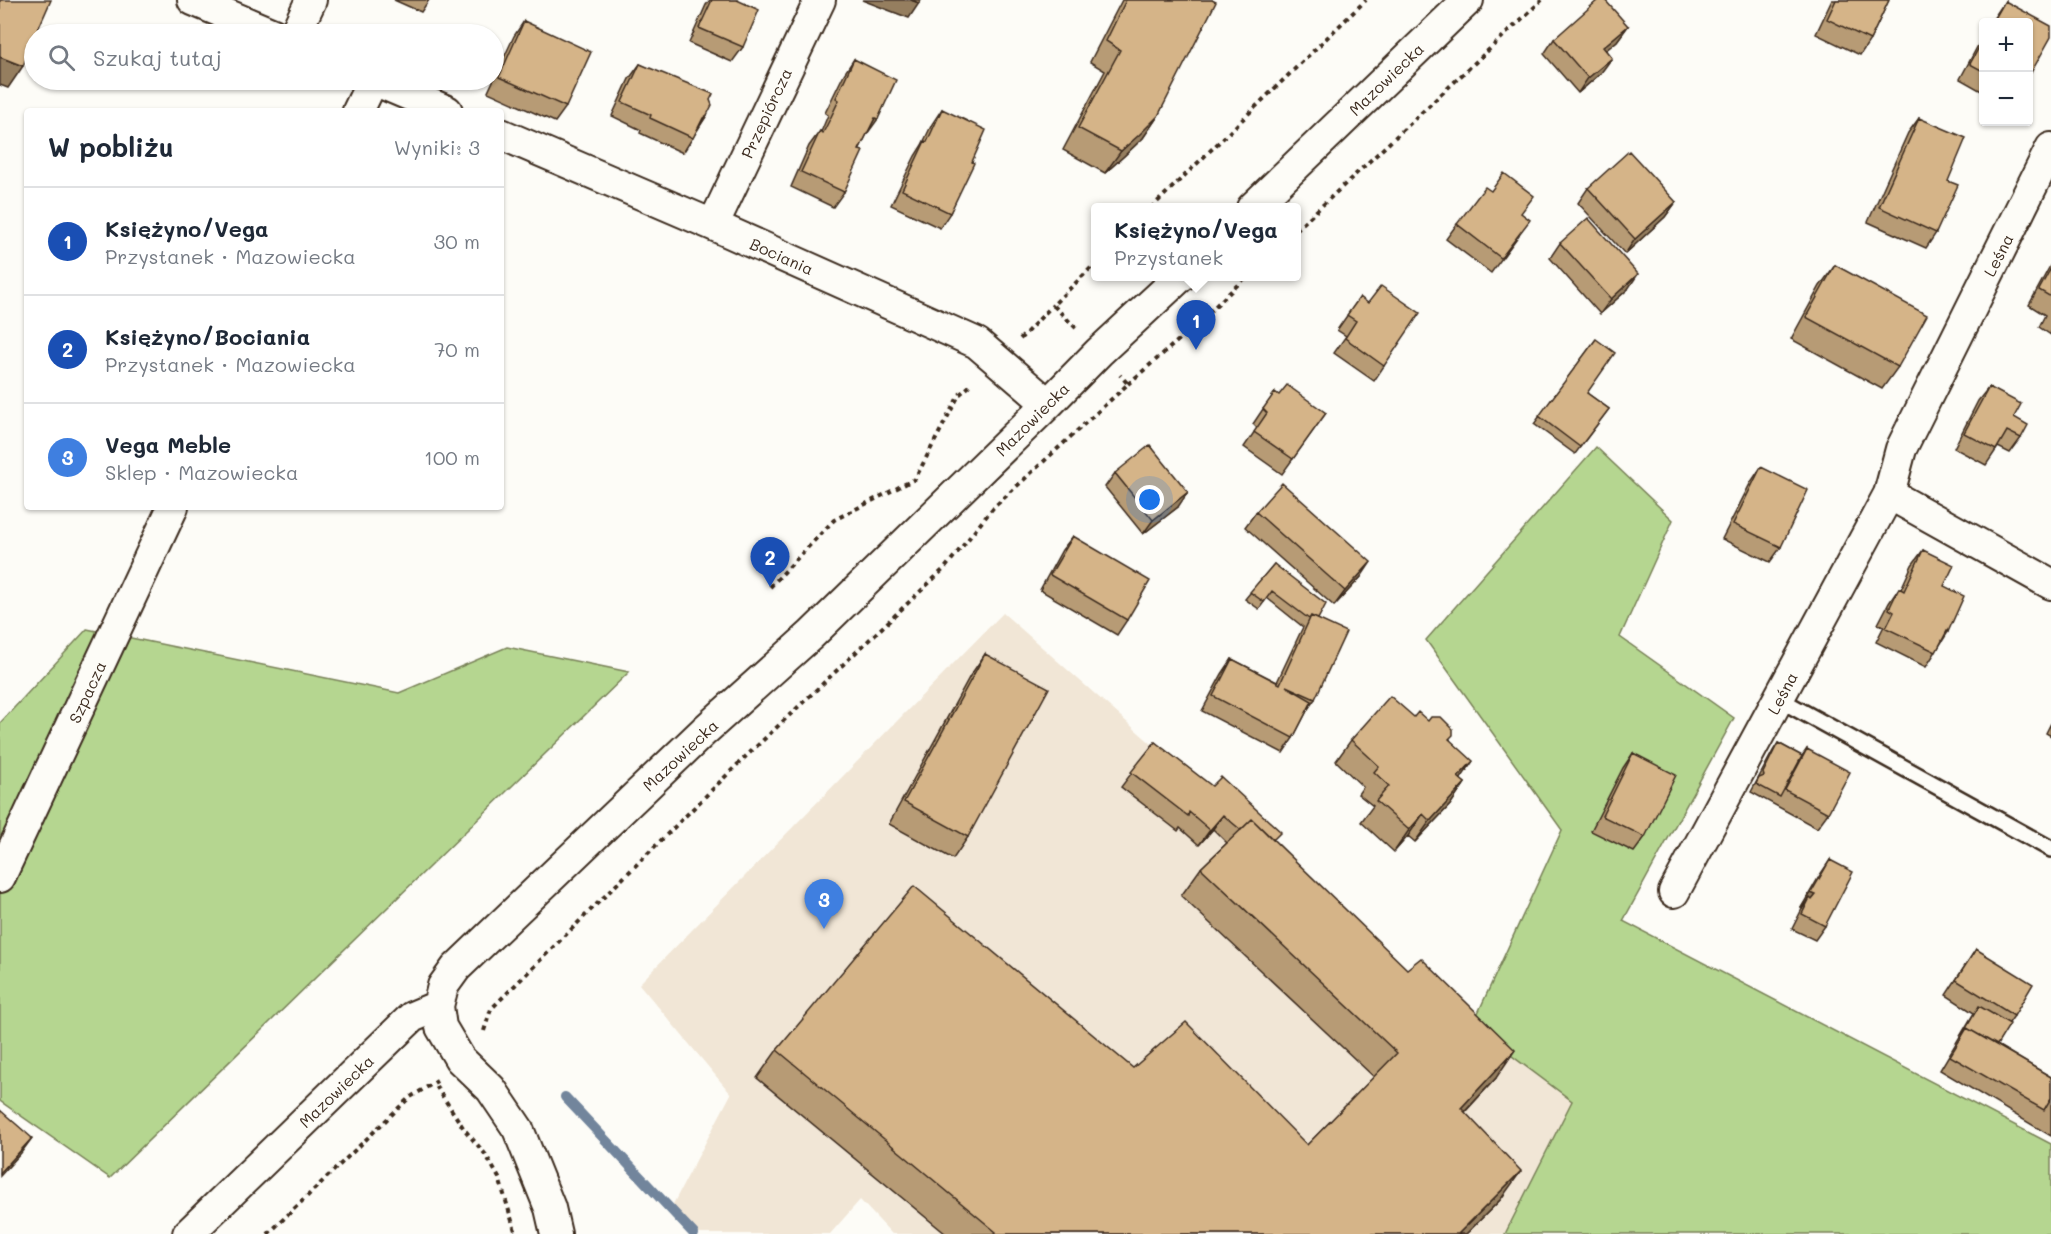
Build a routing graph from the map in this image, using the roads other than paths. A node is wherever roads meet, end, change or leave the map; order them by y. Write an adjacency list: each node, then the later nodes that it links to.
1 (193, 0): 5 (street)
2 (311, 0): 6 (street)
3 (819, 0): 14 (street, Przepiórcza)
4 (1468, 0): 13 (street, Mazowiecka)
5 (249, 24)
6 (300, 24)
7 (369, 90): 9 (street)
8 (398, 90): 10 (street)
9 (360, 108)
10 (440, 108)
11 (504, 135): 14 (street, Bociania)
12 (2051, 148): 17 (street, Leśna)
13 (1256, 203)
14 (713, 225): 16 (street, Bociania)
15 (1176, 281): 16 (street, Mazowiecka)
16 (1048, 404): 24 (street, Mazowiecka)
17 (1889, 494): 19 (street); 20 (street, Leśna)
18 (172, 510): 22 (street, Szpacza)
19 (2051, 584)
20 (1779, 699): 21 (lane); 23 (street, Leśna)
21 (2051, 849)
22 (0, 877)
23 (1674, 892)
24 (438, 1006): 25 (street, Mazowiecka); 26 (street)
25 (188, 1234)
26 (556, 1234)

